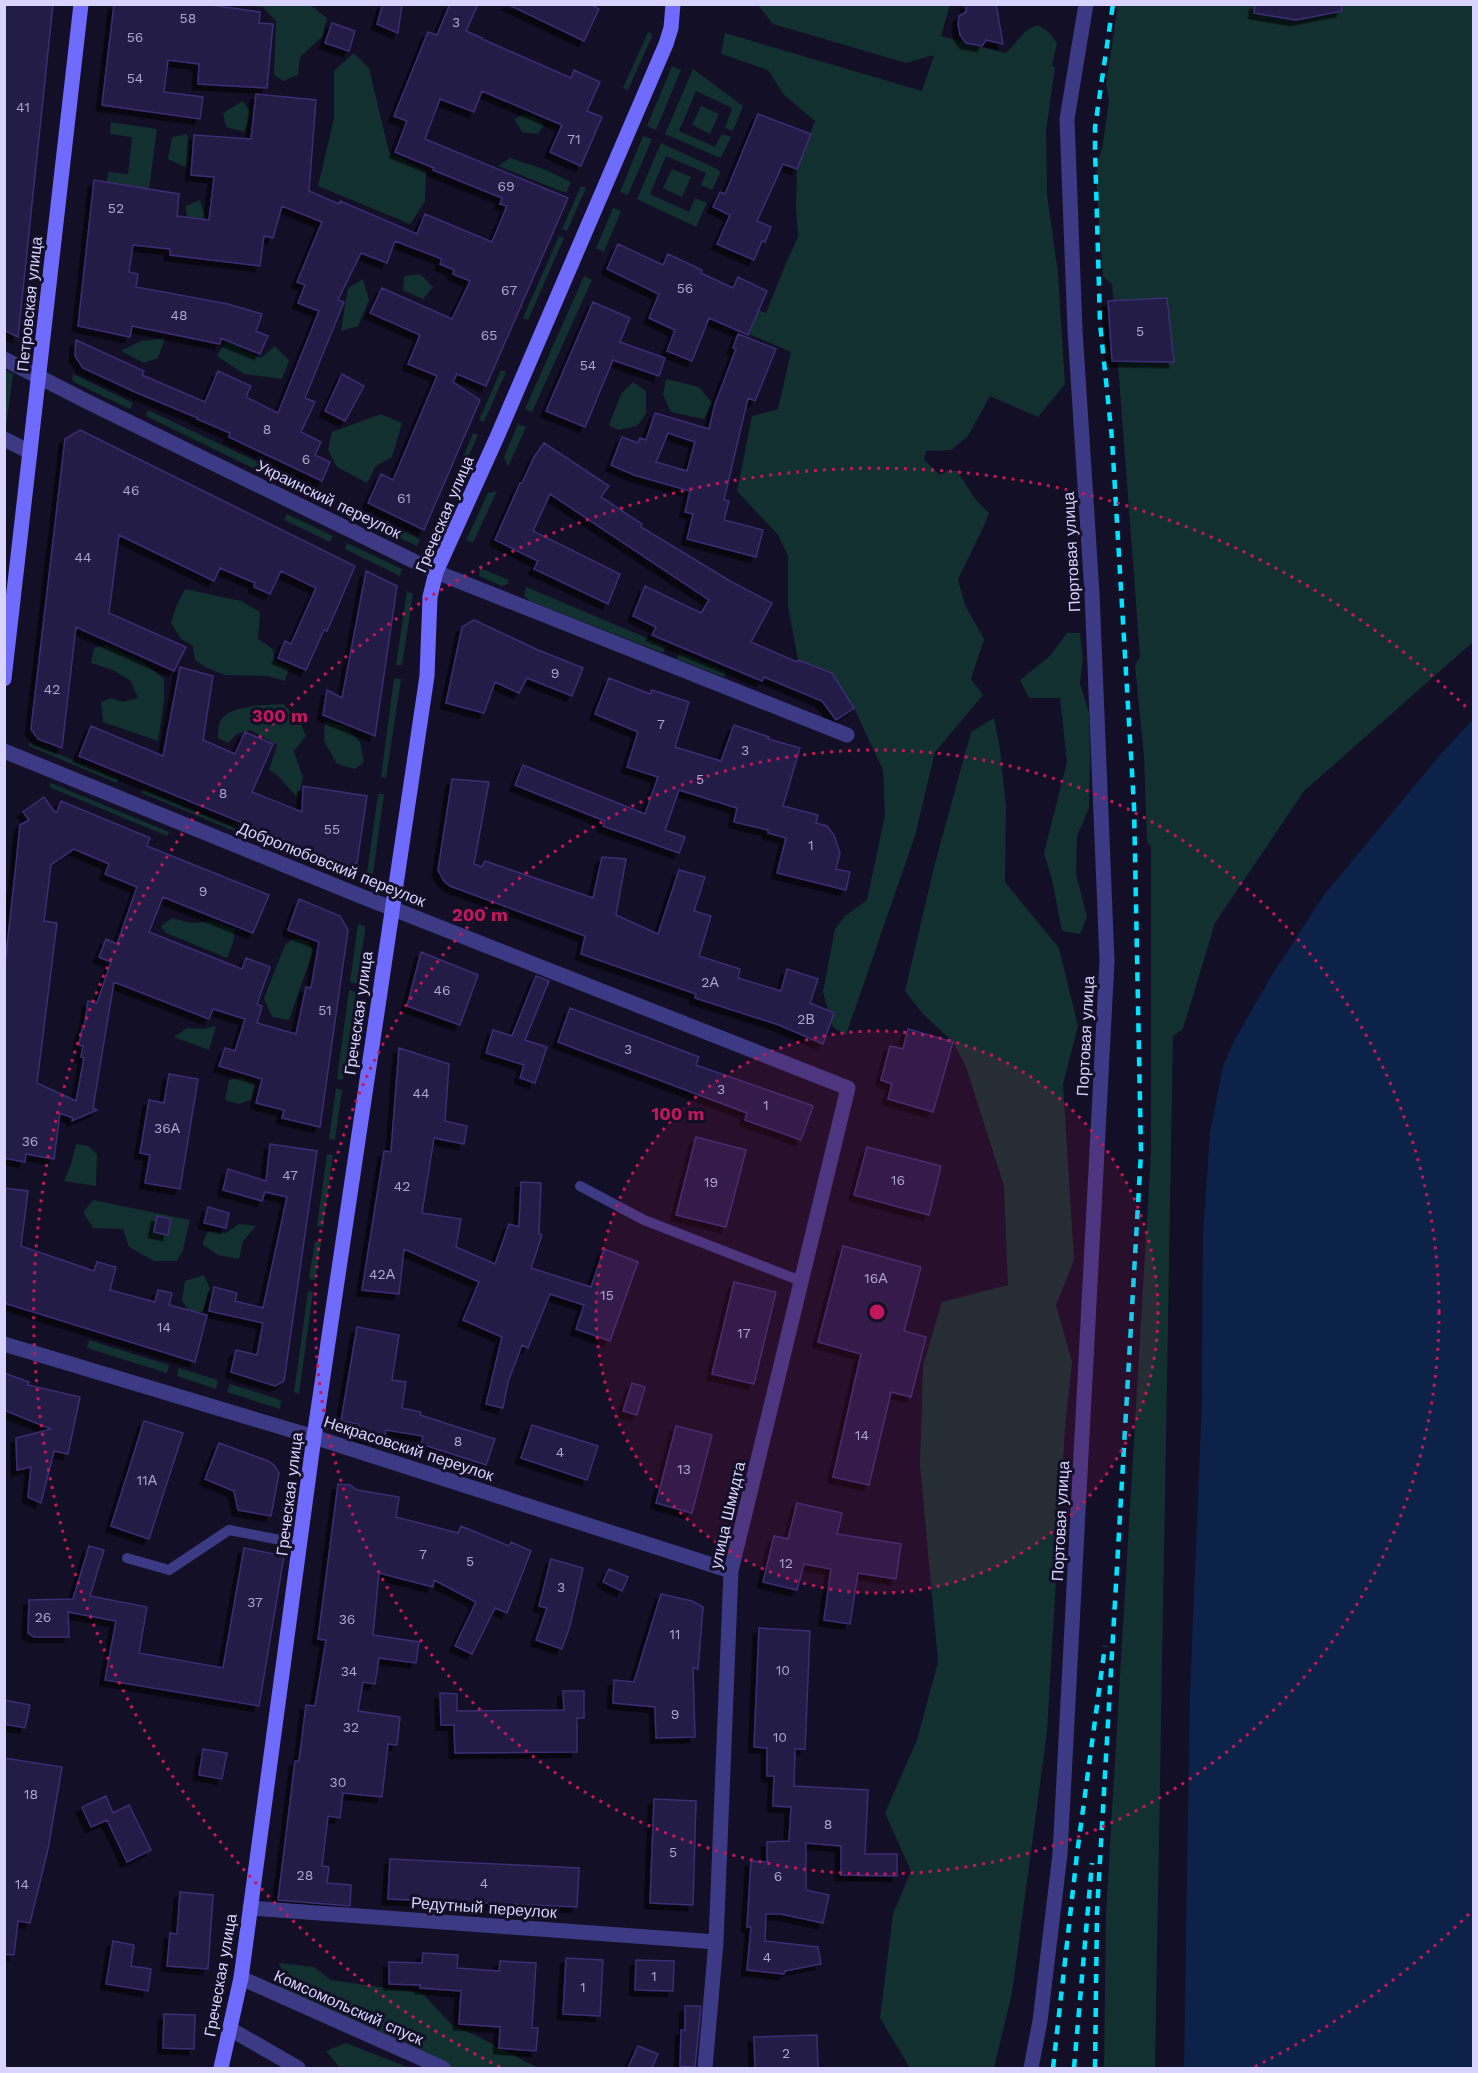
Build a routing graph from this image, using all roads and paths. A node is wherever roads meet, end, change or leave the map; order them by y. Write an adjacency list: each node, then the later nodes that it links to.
1 (81, 4): 5 (main road, Петровская улица)
2 (673, 4): 8 (main road, Греческая улица)
3 (1086, 4): 29 (street, Портовая улица)
4 (4, 359): 5 (street, Украинский переулок)
5 (39, 376): 7 (main road, Петровская улица); 8 (street, Украинский переулок)
6 (4, 439): 7 (street)
7 (30, 452): 9 (main road, Петровская улица)
8 (436, 572): 10 (street, Украинский переулок); 12 (main road, Греческая улица)
9 (4, 679)
10 (847, 735)
11 (4, 752): 12 (street, Добролюбовский переулок)
12 (392, 908): 13 (street, Добролюбовский переулок); 17 (main road, Греческая улица)
13 (848, 1088): 15 (street, улица Шмидта)
14 (580, 1186): 15 (lane)
15 (801, 1281): 20 (street, улица Шмидта)
16 (4, 1344): 17 (street, Некрасовский переулок)
17 (314, 1437): 18 (main road, Греческая улица); 20 (street, Некрасовский переулок)
18 (301, 1544): 19 (lane); 21 (main road, Греческая улица)
19 (127, 1558)
20 (731, 1571): 22 (street, улица Шмидта)
21 (250, 1908): 22 (street, Редутный переулок); 23 (main road, Греческая улица)
22 (716, 1942): 28 (street, улица Шмидта)
23 (241, 1978): 24 (main road, Греческая улица); 27 (street, Комсомольский спуск)
24 (230, 2029): 25 (main road, Греческая улица); 26 (street)
25 (221, 2068)
26 (298, 2068)
27 (443, 2068)
28 (705, 2068)
29 (1031, 2068)

